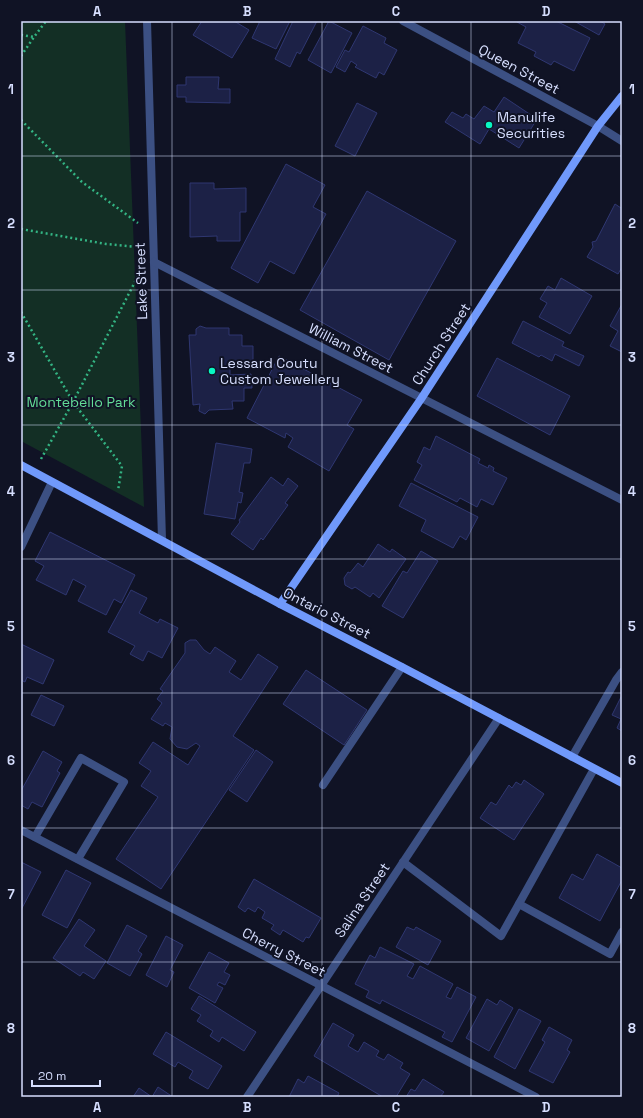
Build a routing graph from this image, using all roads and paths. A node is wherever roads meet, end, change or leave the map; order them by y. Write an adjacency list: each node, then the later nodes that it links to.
1 (46, 21): 5 (path)
2 (147, 21): 12 (street, Lake Street)
3 (403, 21): 9 (street, Queen Street)
4 (21, 35): 5 (path)
5 (34, 37): 6 (path)
6 (21, 56)
7 (622, 96): 9 (main road, Church Street)
8 (21, 120): 12 (path)
9 (598, 126): 10 (street, Queen Street); 17 (main road, Church Street)
10 (622, 141)
11 (21, 229): 13 (path)
12 (153, 234): 13 (street, Lake Street)
13 (153, 248): 14 (street, Lake Street)
14 (154, 262): 17 (street, William Street); 24 (street, Lake Street)
15 (139, 276): 18 (path)
16 (21, 312): 18 (path)
17 (421, 398): 23 (street, William Street); 26 (main road, Church Street)
18 (73, 402): 20 (path); 22 (path)
19 (21, 465): 20 (main road, Ontario Street)
20 (34, 472): 21 (main road, Ontario Street)
21 (52, 482): 24 (main road, Ontario Street); 25 (street)
22 (118, 491)
23 (622, 500)
24 (162, 540): 26 (main road, Ontario Street)
25 (21, 547)
26 (280, 604): 27 (main road, Ontario Street)
27 (402, 667): 29 (main road, Ontario Street); 33 (street)
28 (622, 672): 30 (street)
29 (499, 718): 30 (main road, Ontario Street); 37 (street, Salina Street)
30 (572, 757): 31 (main road, Ontario Street)
31 (594, 768): 32 (main road, Ontario Street); 38 (street)
32 (622, 783)
33 (323, 785)
34 (21, 830): 35 (street, Cherry Street)
35 (34, 837): 36 (street, Cherry Street); 36 (street)
36 (78, 859): 40 (street, Cherry Street)
37 (403, 862): 38 (street); 40 (street, Salina Street)
38 (519, 904): 39 (street)
39 (622, 932)
40 (321, 986): 41 (street, Salina Street); 42 (street, Cherry Street)
41 (247, 1097)
42 (536, 1097)

